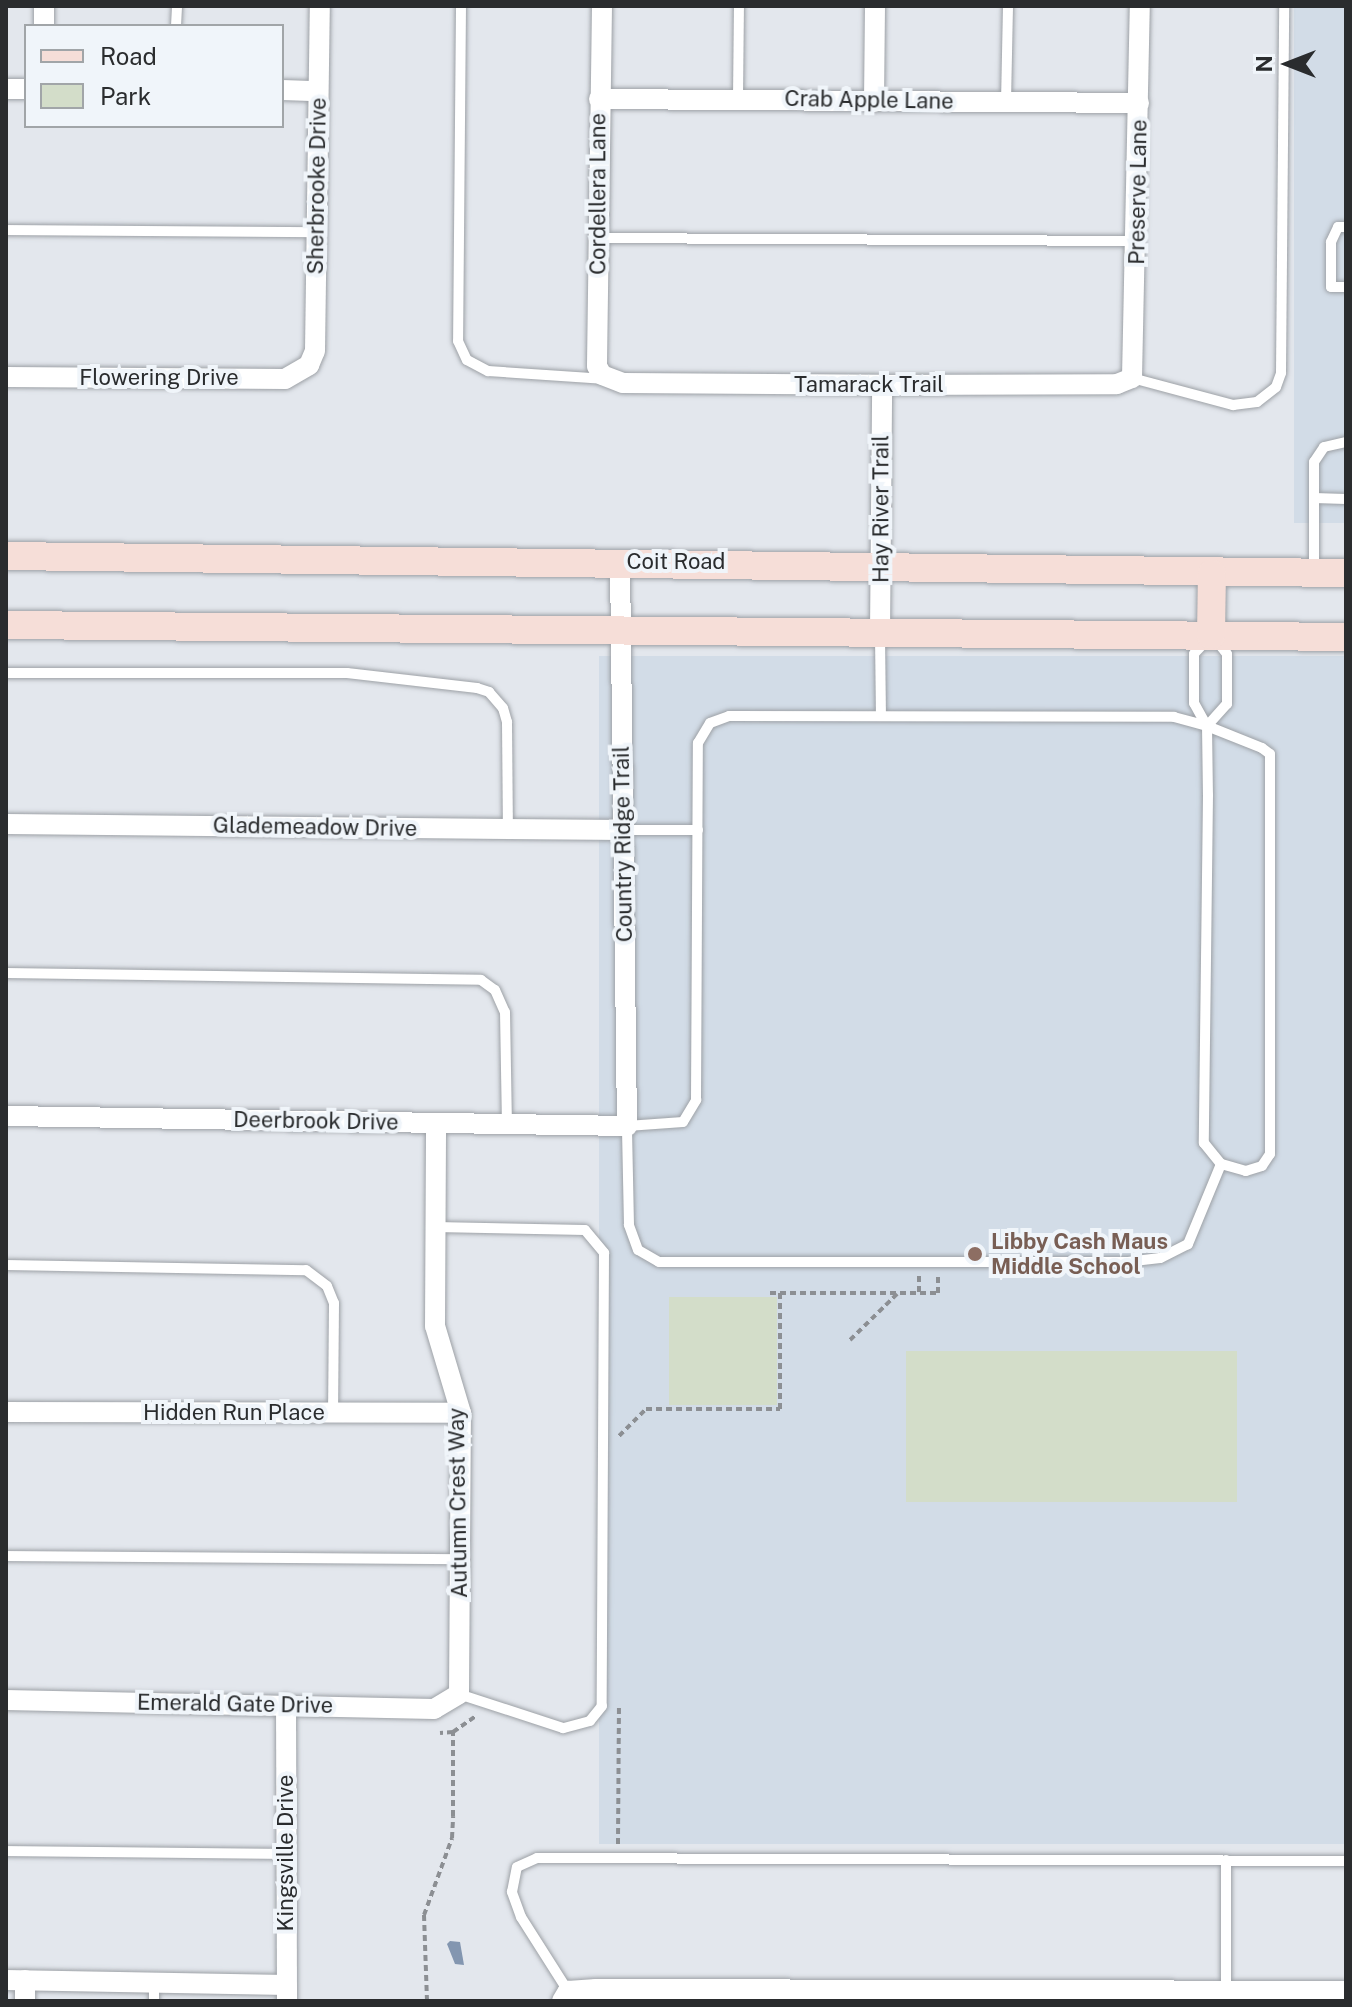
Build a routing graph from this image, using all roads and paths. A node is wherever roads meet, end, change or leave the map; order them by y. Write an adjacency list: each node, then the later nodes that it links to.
1 (320, 6): 10 (street, Sherbrooke Drive)
2 (461, 6): 25 (lane)
3 (602, 6): 12 (street, Cordellera Lane)
4 (739, 6): 11 (lane)
5 (875, 6): 13 (street)
6 (1008, 6): 14 (lane)
7 (1140, 6): 15 (street, Preserve Lane)
8 (1284, 6): 24 (lane)
9 (284, 90): 10 (street)
10 (318, 91): 18 (street, Sherbrooke Drive)
11 (738, 98): 12 (street, Crab Apple Lane); 13 (street, Crab Apple Lane)
12 (599, 99): 19 (street, Cordellera Lane)
13 (874, 102): 14 (street, Crab Apple Lane)
14 (1006, 102): 15 (street, Crab Apple Lane)
15 (1139, 103): 20 (street, Preserve Lane)
16 (1346, 227): 21 (lane)
17 (6, 230): 18 (lane)
18 (317, 232): 22 (street, Sherbrooke Drive)
19 (597, 238): 20 (lane); 25 (street, Cordellera Lane)
20 (1137, 241): 24 (street, Preserve Lane)
21 (1346, 287)
22 (309, 365): 23 (street, Flowering Drive)
23 (6, 377)
24 (1132, 378): 26 (street, Tamarack Trail)
25 (606, 379): 26 (street, Tamarack Trail)
26 (882, 385): 32 (street, Hay River Trail)
27 (1346, 442): 28 (lane)
28 (1314, 498): 29 (lane); 33 (lane)
29 (1346, 499)
30 (6, 556): 31 (main road, Coit Road)
31 (620, 562): 32 (main road, Coit Road); 37 (street, Country Ridge Trail)
32 (880, 564): 35 (main road, Coit Road); 38 (street, Hay River Trail)
33 (1314, 573): 34 (main road, Coit Road); 35 (main road, Coit Road)
34 (1346, 573)
35 (1212, 574): 39 (main road)
36 (6, 625): 37 (main road)
37 (621, 629): 38 (main road); 46 (street, Country Ridge Trail)
38 (880, 633): 39 (main road); 42 (lane)
39 (1211, 635): 40 (main road); 43 (lane); 43 (lane)
40 (1346, 637)
41 (6, 673): 45 (lane)
42 (881, 714): 43 (lane); 47 (lane)
43 (1207, 726): 53 (lane); 53 (lane)
44 (6, 824): 45 (street, Glademeadow Drive)
45 (508, 829): 46 (street, Glademeadow Drive)
46 (623, 830): 47 (lane); 52 (street, Country Ridge Trail)
47 (698, 830): 52 (lane)
48 (6, 973): 51 (lane)
49 (6, 1116): 50 (street, Deerbrook Drive)
50 (436, 1123): 51 (street, Deerbrook Drive); 54 (street, Autumn Crest Way)
51 (507, 1124): 52 (street, Deerbrook Drive)
52 (627, 1126): 53 (lane)
53 (1221, 1164)
54 (435, 1227): 65 (street, Autumn Crest Way); 72 (lane)
55 (6, 1265): 64 (lane)
56 (919, 1275): 60 (path)
57 (770, 1293): 58 (path)
58 (780, 1293): 59 (path); 66 (path)
59 (897, 1293): 60 (path); 62 (path)
60 (919, 1293): 61 (path)
61 (938, 1293)
62 (850, 1340)
63 (6, 1412): 64 (street, Hidden Run Place)
64 (333, 1413): 65 (street, Hidden Run Place)
65 (461, 1413): 68 (street, Autumn Crest Way)
66 (619, 1451)
67 (6, 1556): 68 (lane)
68 (461, 1559): 69 (street, Autumn Crest Way)
69 (459, 1694): 72 (lane); 73 (street, Emerald Gate Drive)
70 (6, 1700): 73 (street, Emerald Gate Drive)
71 (619, 1701): 78 (path)
72 (483, 1703): 74 (path)
73 (286, 1704): 77 (street, Kingsville Drive)
74 (453, 1732): 75 (path); 92 (path)
75 (440, 1733)
76 (6, 1851): 77 (lane)
77 (285, 1854): 84 (street, Kingsville Drive)
78 (618, 1858): 79 (lane); 89 (lane)
79 (1226, 1860): 80 (lane); 90 (lane)
80 (1346, 1861)
81 (15, 1980): 83 (street); 91 (street)
82 (1346, 1991): 90 (street)
83 (154, 1992): 84 (street)
84 (287, 1993)
85 (959, 1994): 87 (street); 88 (street)
86 (693, 1995): 87 (street); 89 (street)
87 (826, 1995)
88 (1091, 1995): 90 (street)
89 (565, 1996)
90 (1226, 1996)
91 (25, 2001)
92 (427, 2001)

